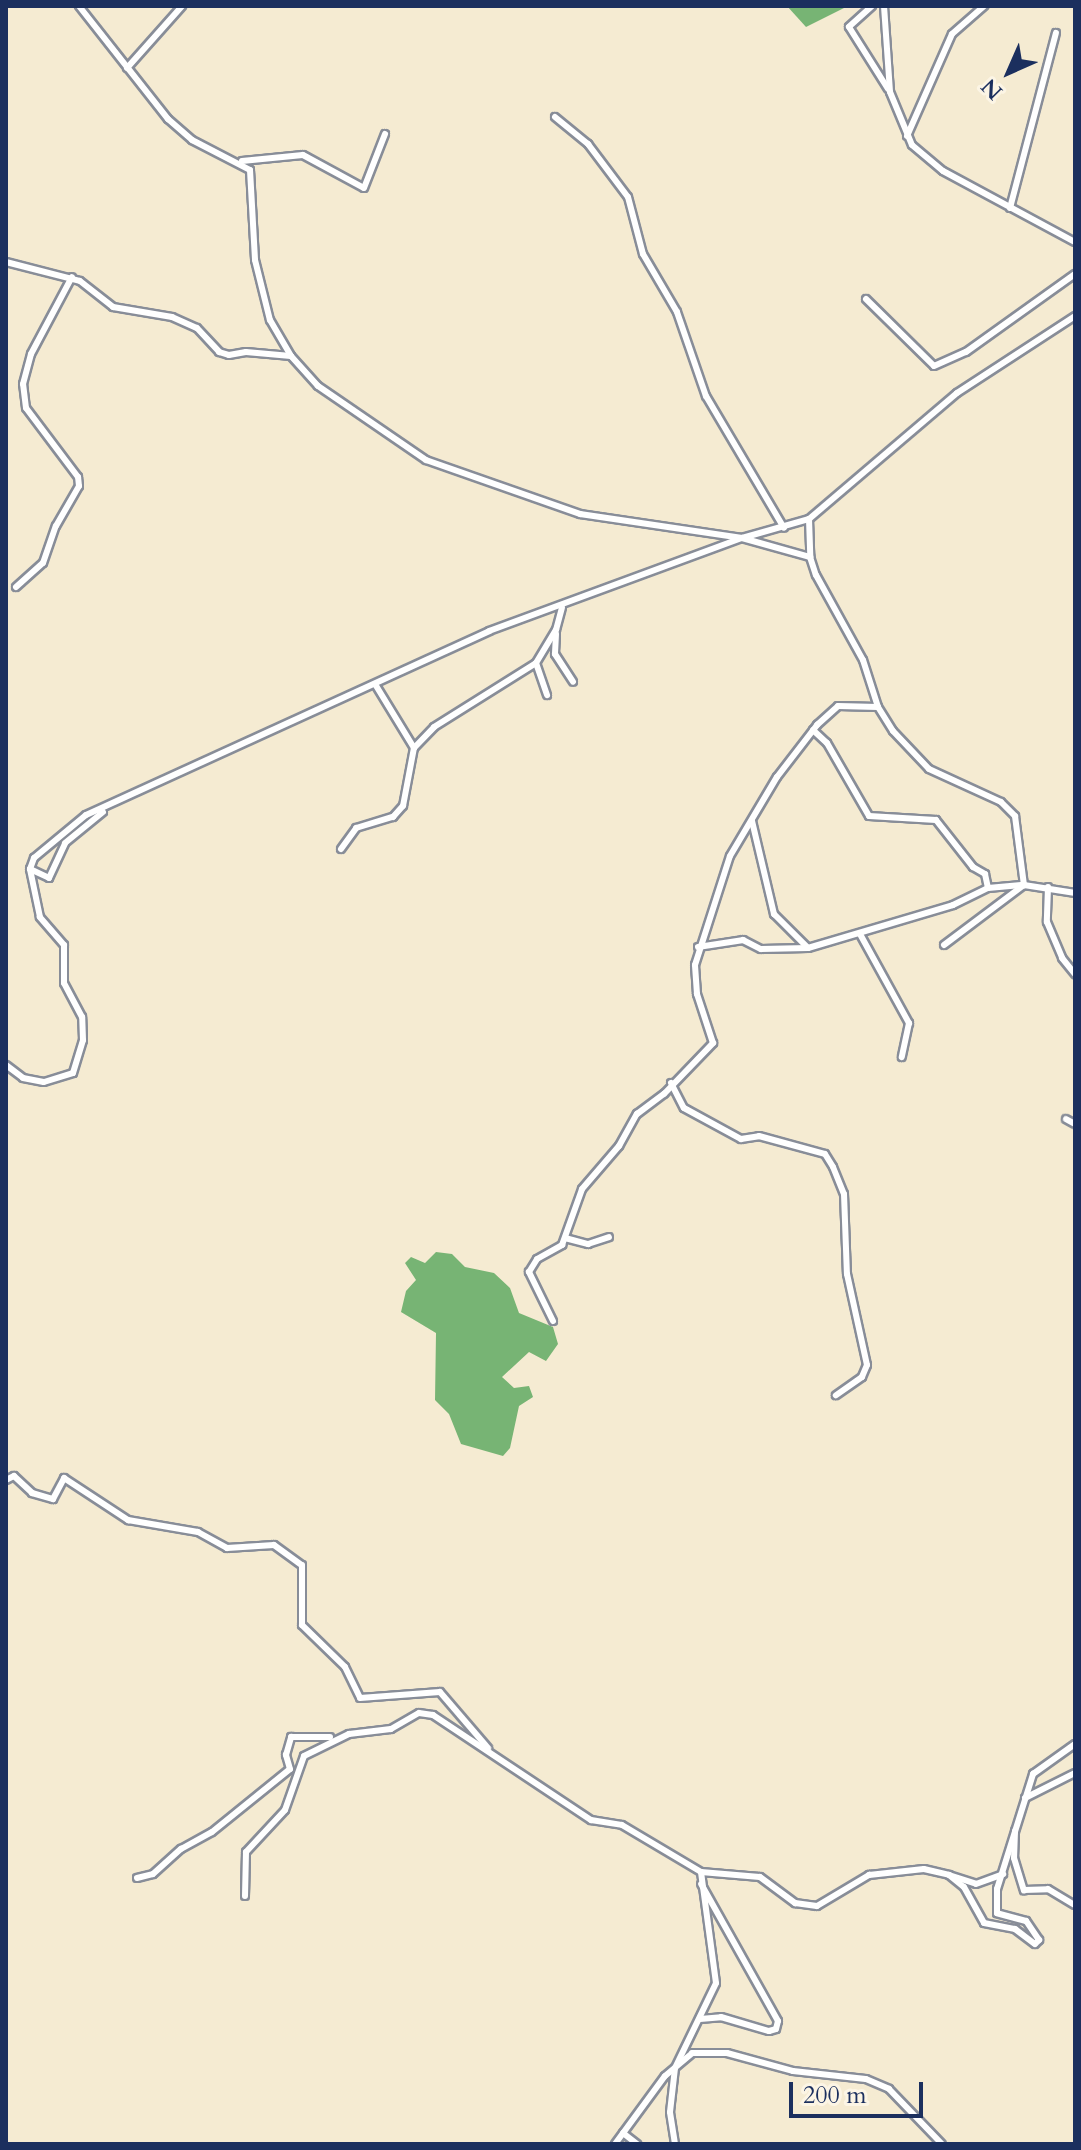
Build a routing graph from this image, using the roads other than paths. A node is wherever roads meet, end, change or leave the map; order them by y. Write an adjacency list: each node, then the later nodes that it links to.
1 (182, 6): 7 (street)
2 (872, 6): 8 (street)
3 (884, 6): 8 (street)
4 (984, 6): 11 (street)
5 (82, 7): 7 (street)
6 (1056, 33): 13 (street)
7 (127, 68): 12 (street)
8 (890, 92): 11 (street)
9 (555, 117): 22 (street)
10 (385, 134): 12 (street)
11 (907, 136): 13 (street)
12 (242, 161): 20 (street)
13 (1010, 208): 14 (street)
14 (1075, 242)
15 (6, 262): 17 (street)
16 (1075, 274): 18 (street)
17 (72, 277): 20 (street); 25 (street)
18 (866, 299)
19 (1075, 316): 21 (street)
20 (291, 356): 23 (street)
21 (809, 519): 22 (street); 24 (street)
22 (784, 528): 23 (street)
23 (742, 538): 24 (street); 26 (street)
24 (810, 557): 32 (street)
25 (16, 587)
26 (562, 608): 27 (street); 30 (street)
27 (556, 630): 28 (street); 29 (street)
28 (536, 663): 31 (street); 34 (street)
29 (573, 682)
30 (375, 684): 34 (street); 35 (street)
31 (547, 695)
32 (878, 707): 33 (street); 39 (street)
33 (813, 730): 36 (street); 41 (street)
34 (414, 748): 37 (street)
35 (112, 806): 38 (street); 38 (street)
36 (752, 821): 45 (street); 46 (street)
37 (341, 849)
38 (30, 869): 49 (street)
39 (1024, 885): 40 (street); 41 (street); 44 (street)
40 (1048, 887): 42 (street); 47 (street)
41 (988, 888): 43 (street)
42 (1075, 893)
43 (860, 934): 46 (street); 48 (street)
44 (944, 945)
45 (698, 947): 46 (street); 50 (street)
46 (808, 948)
47 (1075, 974)
48 (902, 1057)
49 (6, 1065)
50 (671, 1083): 54 (street); 56 (street)
51 (1066, 1119): 52 (street)
52 (1075, 1124)
53 (609, 1237): 54 (street)
54 (565, 1238): 55 (street)
55 (553, 1321)
56 (836, 1395)
57 (6, 1480): 60 (street)
58 (330, 1737): 61 (street)
59 (1075, 1744): 63 (street)
60 (496, 1756): 61 (street); 66 (street)
61 (292, 1771): 68 (street); 69 (street)
62 (1075, 1773): 63 (street)
63 (1025, 1798): 64 (street)
64 (1015, 1827): 65 (street); 70 (street)
65 (1003, 1874): 67 (street); 67 (street)
66 (700, 1875): 67 (street); 71 (street); 71 (street)
67 (949, 1875)
68 (137, 1878)
69 (245, 1896)
70 (1075, 1905)
71 (700, 2019): 72 (street)
72 (680, 2059): 73 (street); 76 (street); 77 (street)
73 (623, 2133): 74 (street); 75 (street)
74 (615, 2144)
75 (637, 2144)
76 (675, 2144)
77 (942, 2144)

